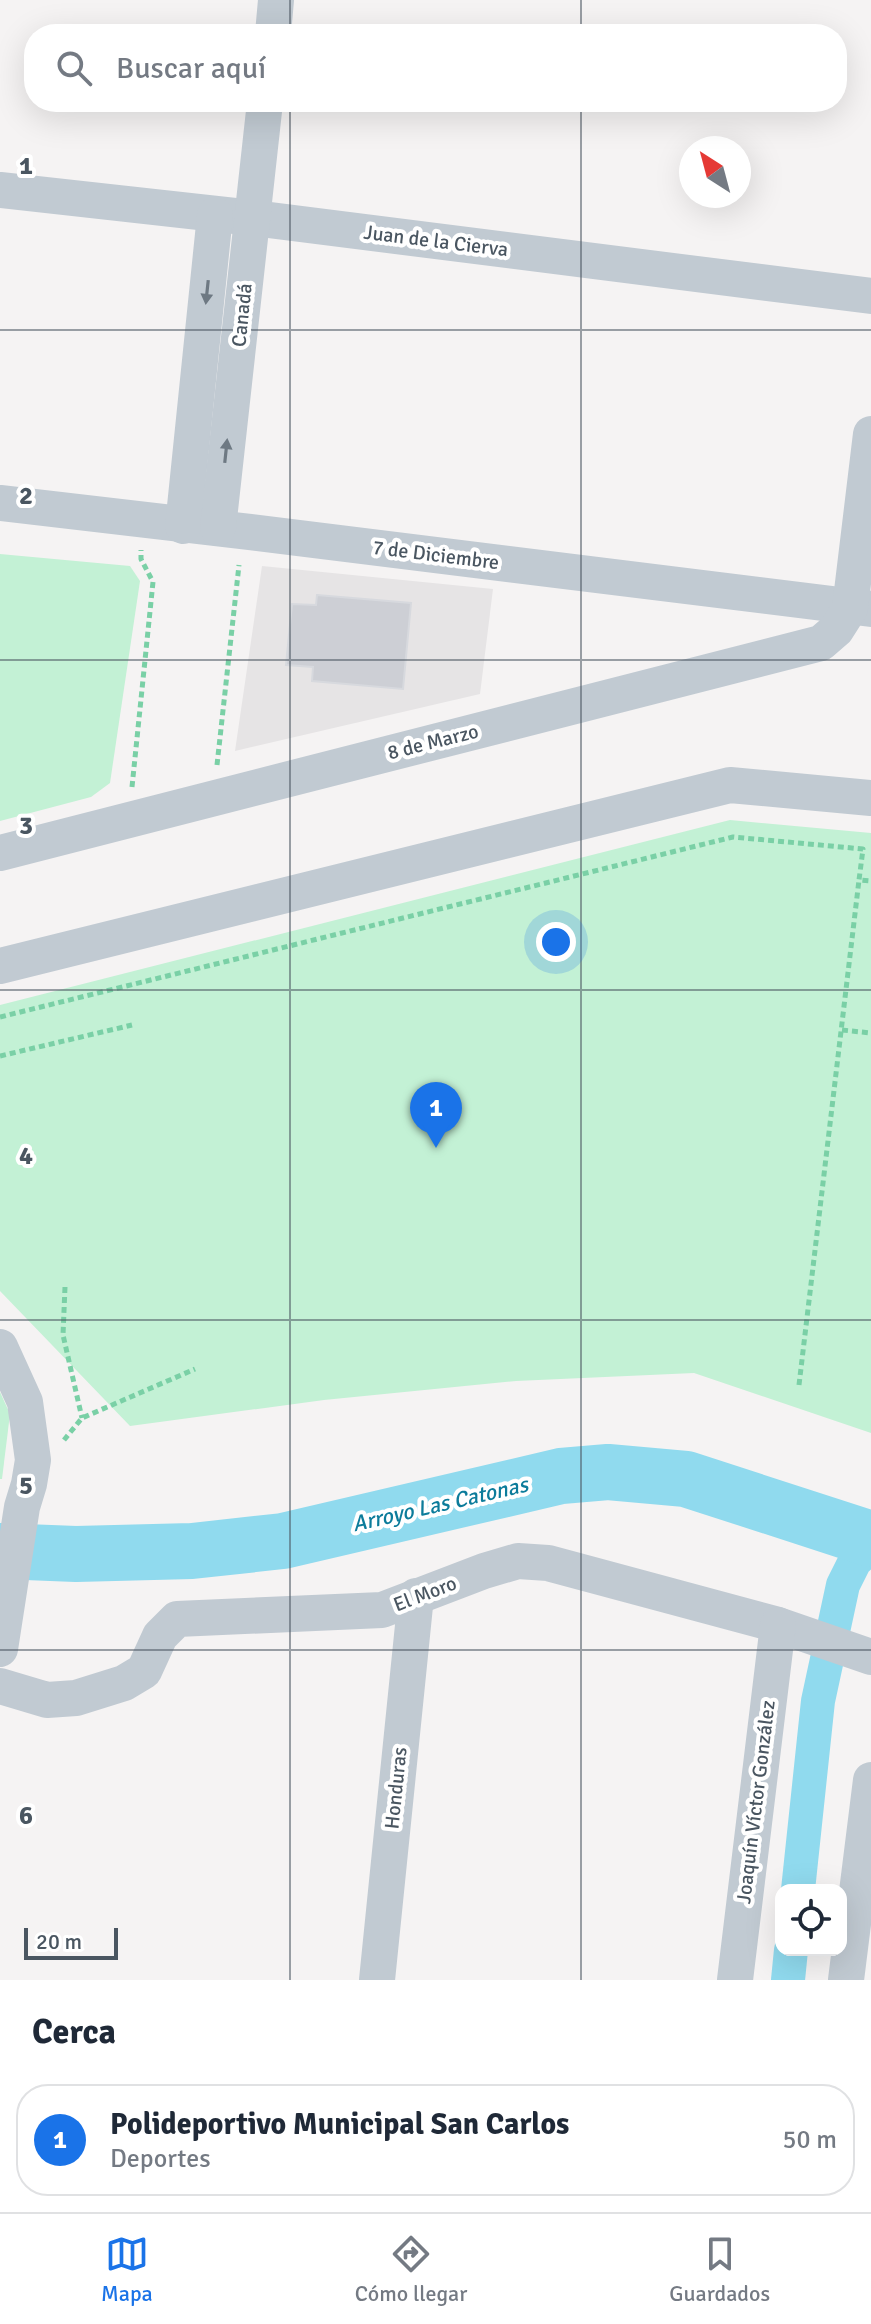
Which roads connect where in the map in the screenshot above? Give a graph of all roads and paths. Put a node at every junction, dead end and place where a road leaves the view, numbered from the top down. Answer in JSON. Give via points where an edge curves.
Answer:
{"nodes":[{"id":1,"x":276,"y":0,"type":"edge"},
{"id":2,"x":274,"y":24,"type":"edge"},
{"id":3,"x":264,"y":112,"type":"edge"},
{"id":4,"x":0,"y":190,"type":"edge"},
{"id":5,"x":215,"y":215,"type":"junction"},
{"id":6,"x":253,"y":218,"type":"junction"},
{"id":7,"x":871,"y":296,"type":"edge"},
{"id":8,"x":871,"y":434,"type":"edge"},
{"id":9,"x":0,"y":503,"type":"edge"},
{"id":10,"x":141,"y":519,"type":"junction"},
{"id":11,"x":217,"y":529,"type":"junction"},
{"id":12,"x":860,"y":608,"type":"edge"},
{"id":13,"x":213,"y":798,"type":"junction"},
{"id":14,"x":871,"y":798,"type":"edge"},
{"id":15,"x":128,"y":820,"type":"junction"},
{"id":16,"x":0,"y":853,"type":"edge"},
{"id":17,"x":859,"y":880,"type":"junction"},
{"id":18,"x":871,"y":881,"type":"edge"},
{"id":19,"x":0,"y":966,"type":"edge"},
{"id":20,"x":0,"y":1017,"type":"edge"},
{"id":21,"x":132,"y":1025,"type":"dead end"},
{"id":22,"x":842,"y":1030,"type":"junction"},
{"id":23,"x":871,"y":1033,"type":"edge"},
{"id":24,"x":0,"y":1056,"type":"edge"},
{"id":25,"x":65,"y":1287,"type":"dead end"},
{"id":26,"x":0,"y":1347,"type":"edge"},
{"id":27,"x":195,"y":1369,"type":"dead end"},
{"id":28,"x":799,"y":1385,"type":"dead end"},
{"id":29,"x":82,"y":1418,"type":"junction"},
{"id":30,"x":26,"y":1500,"type":"junction"},
{"id":31,"x":416,"y":1596,"type":"junction"},
{"id":32,"x":778,"y":1625,"type":"junction"},
{"id":33,"x":0,"y":1649,"type":"edge"},
{"id":34,"x":844,"y":1649,"type":"edge"},
{"id":35,"x":0,"y":1686,"type":"edge"},
{"id":36,"x":871,"y":1780,"type":"edge"},
{"id":37,"x":377,"y":1980,"type":"edge"},
{"id":38,"x":735,"y":1980,"type":"edge"},
{"id":39,"x":846,"y":1980,"type":"edge"}],
"edges":[{"from":1,"to":2,"type":"street"},
{"from":3,"to":6,"type":"street","name":"Canadá"},
{"from":4,"to":5,"type":"street","name":"Juan de la Cierva"},
{"from":5,"to":6,"type":"street","name":"Juan de la Cierva"},
{"from":5,"to":11,"type":"street","name":"Canadá","one_way":true},
{"from":6,"to":7,"type":"street","name":"Juan de la Cierva"},
{"from":11,"to":6,"type":"street","name":"Canadá","one_way":true},
{"from":8,"to":12,"type":"street"},
{"from":9,"to":10,"type":"street","name":"7 de Diciembre"},
{"from":10,"to":11,"type":"street","name":"7 de Diciembre"},
{"from":10,"to":15,"type":"path","via":[[141,559],[153,582]]},
{"from":11,"to":12,"type":"street","name":"7 de Diciembre"},
{"from":11,"to":13,"type":"path","via":[[238,566]]},
{"from":12,"to":13,"type":"street","name":"8 de Marzo","via":[[821,643]]},
{"from":13,"to":15,"type":"street","name":"8 de Marzo"},
{"from":14,"to":19,"type":"street","via":[[730,785]]},
{"from":15,"to":16,"type":"street","name":"8 de Marzo"},
{"from":17,"to":18,"type":"path"},
{"from":17,"to":20,"type":"path","via":[[863,849],[733,837]]},
{"from":17,"to":22,"type":"path"},
{"from":21,"to":24,"type":"path"},
{"from":22,"to":23,"type":"path"},
{"from":22,"to":28,"type":"path"},
{"from":25,"to":29,"type":"path","via":[[63,1335]]},
{"from":26,"to":30,"type":"street","via":[[25,1402],[33,1460]]},
{"from":27,"to":29,"type":"path"},
{"from":29,"to":30,"type":"path"},
{"from":30,"to":33,"type":"street"},
{"from":31,"to":32,"type":"street","name":"El Moro","via":[[518,1561],[548,1563]]},
{"from":31,"to":35,"type":"street","name":"El Moro","via":[[382,1610],[177,1619],[160,1636],[144,1671],[124,1683],[76,1698],[47,1700]]},
{"from":31,"to":37,"type":"street","name":"Honduras"},
{"from":32,"to":34,"type":"street","name":"El Moro"},
{"from":32,"to":38,"type":"street","name":"Joaquín Víctor González"},
{"from":36,"to":39,"type":"street"}]}
